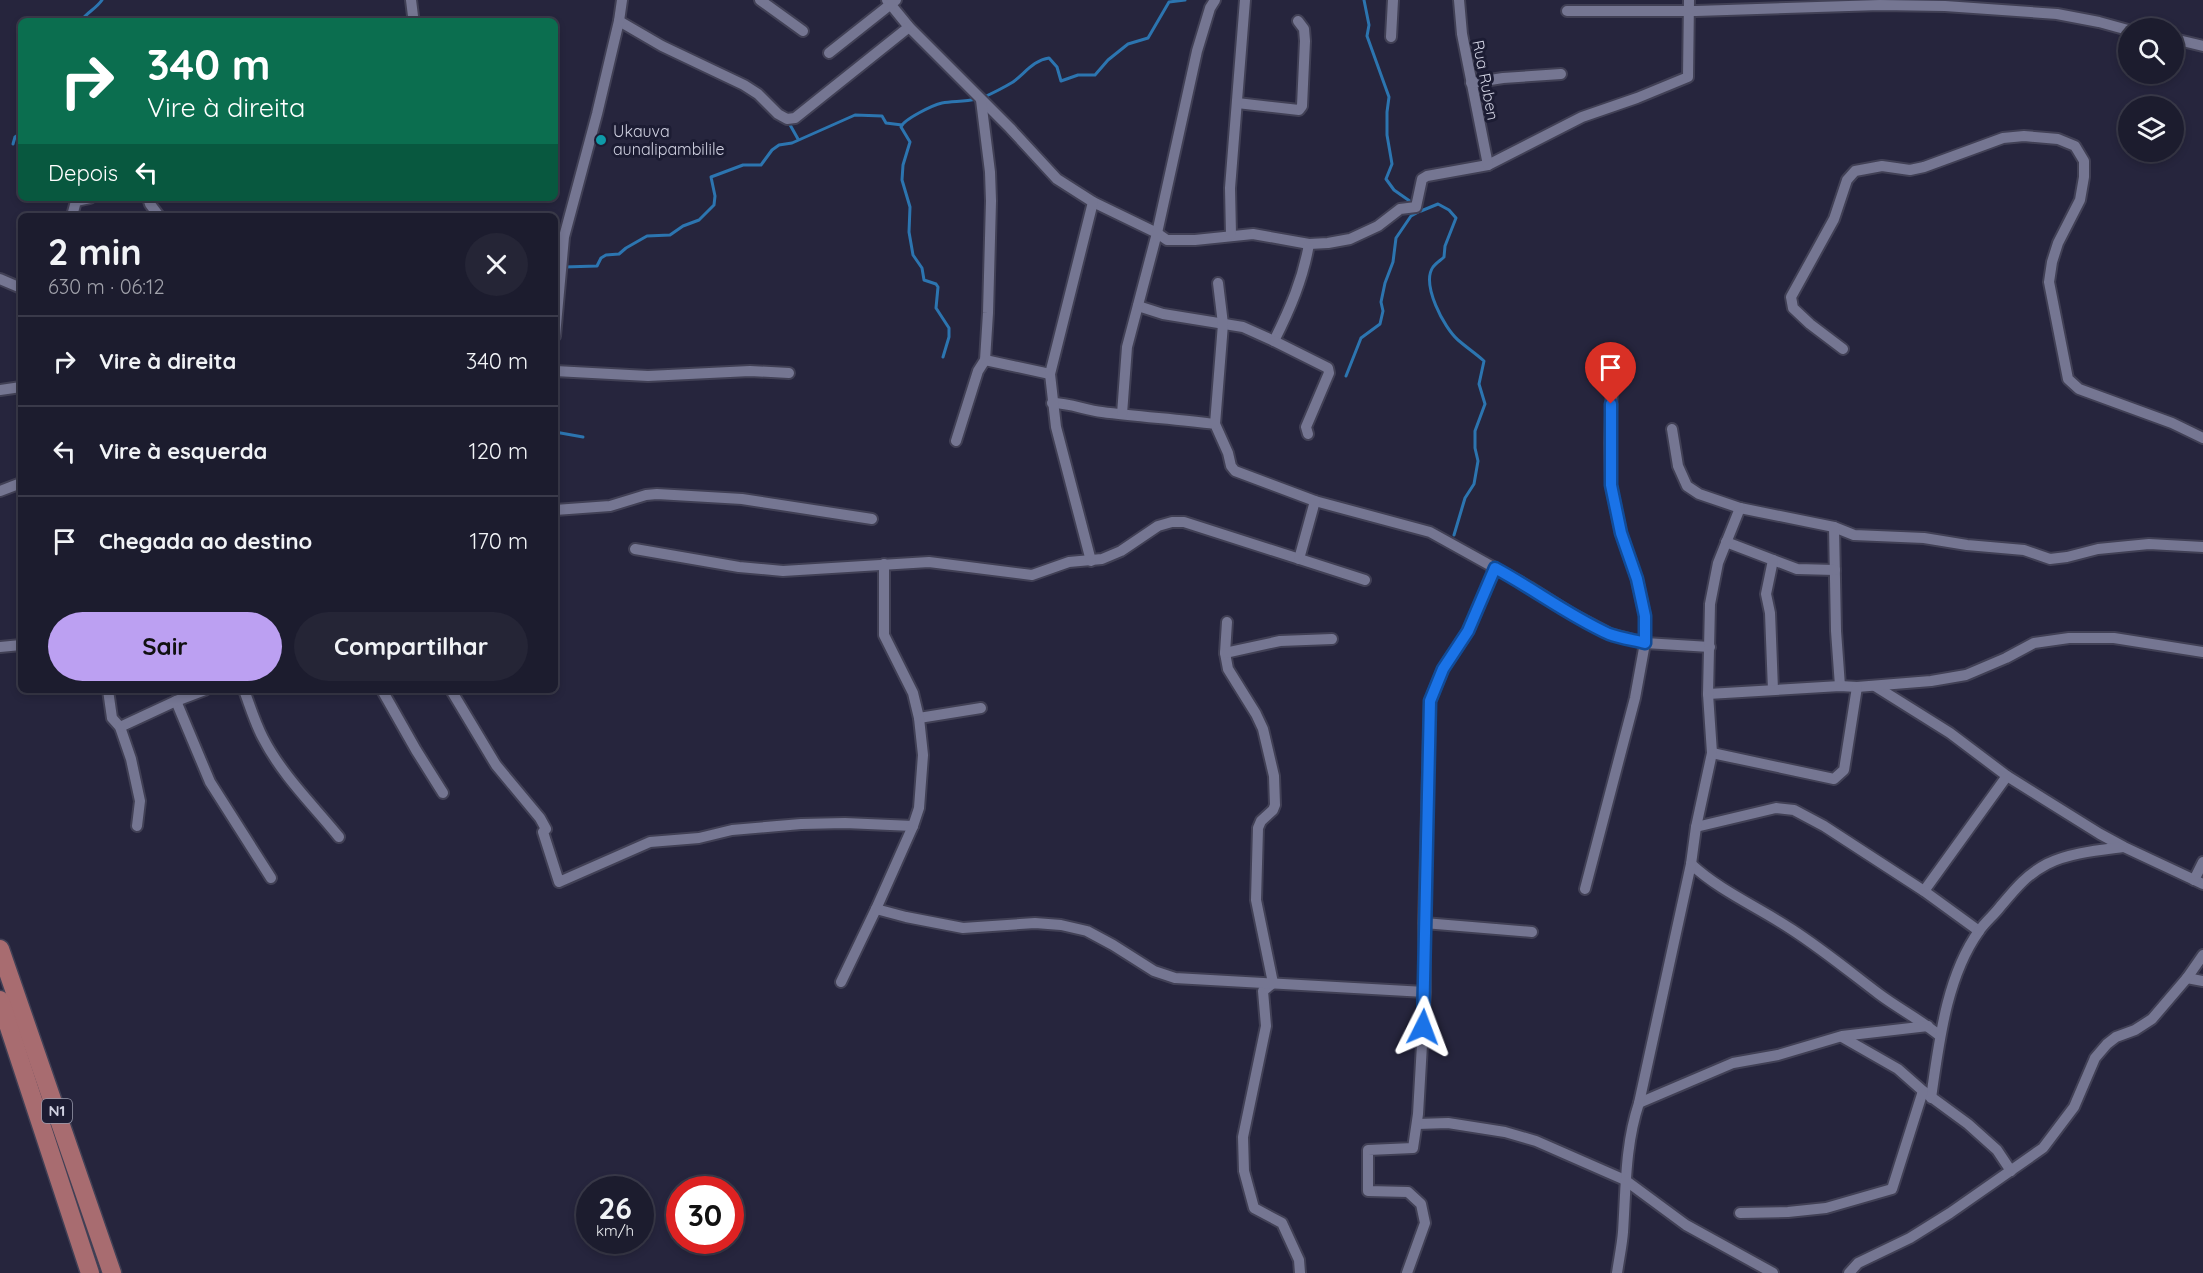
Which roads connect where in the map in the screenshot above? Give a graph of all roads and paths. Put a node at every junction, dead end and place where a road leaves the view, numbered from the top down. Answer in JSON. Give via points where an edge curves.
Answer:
{"nodes":[{"id":1,"x":411,"y":0,"type":"edge"},
{"id":2,"x":621,"y":0,"type":"edge"},
{"id":3,"x":760,"y":0,"type":"edge"},
{"id":4,"x":1215,"y":0,"type":"edge"},
{"id":5,"x":1245,"y":0,"type":"edge"},
{"id":6,"x":1394,"y":0,"type":"edge"},
{"id":7,"x":1459,"y":0,"type":"edge"},
{"id":8,"x":891,"y":1,"type":"edge"},
{"id":9,"x":1690,"y":5,"type":"edge"},
{"id":10,"x":2001,"y":5,"type":"edge"},
{"id":11,"x":1568,"y":11,"type":"dead end"},
{"id":12,"x":412,"y":18,"type":"edge"},
{"id":13,"x":619,"y":21,"type":"junction"},
{"id":14,"x":1298,"y":21,"type":"dead end"},
{"id":15,"x":909,"y":27,"type":"junction"},
{"id":16,"x":2118,"y":27,"type":"edge"},
{"id":17,"x":803,"y":31,"type":"dead end"},
{"id":18,"x":1391,"y":36,"type":"dead end"},
{"id":19,"x":2184,"y":41,"type":"edge"},
{"id":20,"x":2203,"y":46,"type":"edge"},
{"id":21,"x":829,"y":53,"type":"dead end"},
{"id":22,"x":1561,"y":74,"type":"dead end"},
{"id":23,"x":1471,"y":83,"type":"junction"},
{"id":24,"x":981,"y":100,"type":"junction"},
{"id":25,"x":1237,"y":103,"type":"junction"},
{"id":26,"x":1488,"y":165,"type":"junction"},
{"id":27,"x":1093,"y":202,"type":"junction"},
{"id":28,"x":1157,"y":233,"type":"junction"},
{"id":29,"x":1231,"y":235,"type":"junction"},
{"id":30,"x":1309,"y":244,"type":"junction"},
{"id":31,"x":0,"y":279,"type":"edge"},
{"id":32,"x":1218,"y":283,"type":"dead end"},
{"id":33,"x":18,"y":288,"type":"edge"},
{"id":34,"x":558,"y":303,"type":"edge"},
{"id":35,"x":1138,"y":306,"type":"junction"},
{"id":36,"x":1223,"y":324,"type":"junction"},
{"id":37,"x":1274,"y":341,"type":"junction"},
{"id":38,"x":1843,"y":349,"type":"dead end"},
{"id":39,"x":985,"y":360,"type":"junction"},
{"id":40,"x":558,"y":371,"type":"edge"},
{"id":41,"x":789,"y":374,"type":"dead end"},
{"id":42,"x":1050,"y":374,"type":"junction"},
{"id":43,"x":1612,"y":385,"type":"dead end"},
{"id":44,"x":18,"y":387,"type":"edge"},
{"id":45,"x":0,"y":390,"type":"edge"},
{"id":46,"x":1052,"y":403,"type":"junction"},
{"id":47,"x":1122,"y":414,"type":"junction"},
{"id":48,"x":1215,"y":424,"type":"junction"},
{"id":49,"x":1672,"y":429,"type":"dead end"},
{"id":50,"x":1308,"y":434,"type":"dead end"},
{"id":51,"x":2203,"y":438,"type":"edge"},
{"id":52,"x":956,"y":441,"type":"dead end"},
{"id":53,"x":18,"y":484,"type":"edge"},
{"id":54,"x":0,"y":491,"type":"edge"},
{"id":55,"x":1315,"y":501,"type":"junction"},
{"id":56,"x":1740,"y":508,"type":"junction"},
{"id":57,"x":558,"y":510,"type":"edge"},
{"id":58,"x":872,"y":519,"type":"dead end"},
{"id":59,"x":1834,"y":527,"type":"junction"},
{"id":60,"x":1726,"y":542,"type":"junction"},
{"id":61,"x":2203,"y":547,"type":"edge"},
{"id":62,"x":635,"y":549,"type":"dead end"},
{"id":63,"x":1299,"y":559,"type":"junction"},
{"id":64,"x":1773,"y":560,"type":"junction"},
{"id":65,"x":1091,"y":561,"type":"junction"},
{"id":66,"x":884,"y":564,"type":"junction"},
{"id":67,"x":1495,"y":568,"type":"junction"},
{"id":68,"x":1835,"y":570,"type":"junction"},
{"id":69,"x":1365,"y":580,"type":"dead end"},
{"id":70,"x":1227,"y":622,"type":"dead end"},
{"id":71,"x":1332,"y":639,"type":"dead end"},
{"id":72,"x":1645,"y":643,"type":"junction"},
{"id":73,"x":18,"y":645,"type":"edge"},
{"id":74,"x":0,"y":647,"type":"edge"},
{"id":75,"x":1710,"y":647,"type":"junction"},
{"id":76,"x":2203,"y":652,"type":"edge"},
{"id":77,"x":1225,"y":654,"type":"junction"},
{"id":78,"x":1840,"y":686,"type":"junction"},
{"id":79,"x":1875,"y":686,"type":"junction"},
{"id":80,"x":1857,"y":687,"type":"junction"},
{"id":81,"x":1773,"y":690,"type":"junction"},
{"id":82,"x":108,"y":693,"type":"edge"},
{"id":83,"x":197,"y":693,"type":"edge"},
{"id":84,"x":245,"y":693,"type":"edge"},
{"id":85,"x":384,"y":693,"type":"edge"},
{"id":86,"x":453,"y":693,"type":"edge"},
{"id":87,"x":1708,"y":694,"type":"junction"},
{"id":88,"x":176,"y":701,"type":"junction"},
{"id":89,"x":981,"y":708,"type":"dead end"},
{"id":90,"x":919,"y":718,"type":"junction"},
{"id":91,"x":120,"y":727,"type":"junction"},
{"id":92,"x":1712,"y":753,"type":"junction"},
{"id":93,"x":2007,"y":776,"type":"junction"},
{"id":94,"x":443,"y":793,"type":"dead end"},
{"id":95,"x":137,"y":826,"type":"dead end"},
{"id":96,"x":913,"y":826,"type":"junction"},
{"id":97,"x":1696,"y":827,"type":"junction"},
{"id":98,"x":339,"y":837,"type":"dead end"},
{"id":99,"x":2124,"y":847,"type":"junction"},
{"id":100,"x":2203,"y":862,"type":"edge"},
{"id":101,"x":1691,"y":864,"type":"junction"},
{"id":102,"x":272,"y":878,"type":"dead end"},
{"id":103,"x":2199,"y":882,"type":"edge"},
{"id":104,"x":1585,"y":889,"type":"dead end"},
{"id":105,"x":1924,"y":891,"type":"junction"},
{"id":106,"x":876,"y":909,"type":"junction"},
{"id":107,"x":1424,"y":923,"type":"junction"},
{"id":108,"x":1979,"y":931,"type":"junction"},
{"id":109,"x":1532,"y":932,"type":"dead end"},
{"id":110,"x":0,"y":949,"type":"edge"},
{"id":111,"x":2203,"y":955,"type":"edge"},
{"id":112,"x":2187,"y":978,"type":"junction"},
{"id":113,"x":2203,"y":981,"type":"edge"},
{"id":114,"x":841,"y":982,"type":"dead end"},
{"id":115,"x":1273,"y":983,"type":"junction"},
{"id":116,"x":1425,"y":992,"type":"junction"},
{"id":117,"x":0,"y":1000,"type":"edge"},
{"id":118,"x":1928,"y":1026,"type":"junction"},
{"id":119,"x":1842,"y":1036,"type":"junction"},
{"id":120,"x":1940,"y":1036,"type":"junction"},
{"id":121,"x":1927,"y":1094,"type":"junction"},
{"id":122,"x":1639,"y":1103,"type":"junction"},
{"id":123,"x":1417,"y":1124,"type":"junction"},
{"id":124,"x":2011,"y":1171,"type":"junction"},
{"id":125,"x":1624,"y":1180,"type":"junction"},
{"id":126,"x":1740,"y":1213,"type":"dead end"},
{"id":127,"x":90,"y":1273,"type":"edge"},
{"id":128,"x":112,"y":1273,"type":"edge"},
{"id":129,"x":1300,"y":1273,"type":"edge"},
{"id":130,"x":1407,"y":1273,"type":"edge"},
{"id":131,"x":1617,"y":1273,"type":"edge"},
{"id":132,"x":1773,"y":1273,"type":"edge"},
{"id":133,"x":1850,"y":1273,"type":"edge"}],
"edges":[{"from":1,"to":12,"type":"street"},
{"from":2,"to":13,"type":"street"},
{"from":3,"to":17,"type":"street"},
{"from":4,"to":28,"type":"street","via":[[1197,51]]},
{"from":5,"to":25,"type":"street"},
{"from":6,"to":18,"type":"street"},
{"from":7,"to":23,"type":"street","name":"Rua Ruben"},
{"from":8,"to":15,"type":"street"},
{"from":8,"to":21,"type":"street"},
{"from":9,"to":10,"type":"street"},
{"from":9,"to":11,"type":"street"},
{"from":9,"to":26,"type":"street","via":[[1688,76],[1582,117]]},
{"from":10,"to":16,"type":"street"},
{"from":13,"to":15,"type":"street","via":[[744,85],[787,119],[795,118]]},
{"from":13,"to":34,"type":"street","via":[[564,237]]},
{"from":14,"to":25,"type":"street","via":[[1304,28],[1305,41],[1302,106],[1299,110]]},
{"from":15,"to":24,"type":"street"},
{"from":19,"to":20,"type":"street"},
{"from":22,"to":23,"type":"street"},
{"from":23,"to":26,"type":"street","name":"Rua Ruben"},
{"from":24,"to":27,"type":"street","via":[[1056,179]]},
{"from":24,"to":39,"type":"street","via":[[991,201]]},
{"from":25,"to":29,"type":"street","via":[[1230,188]]},
{"from":26,"to":30,"type":"street","via":[[1426,176],[1416,207],[1400,209],[1378,226],[1350,239]]},
{"from":27,"to":28,"type":"street"},
{"from":27,"to":42,"type":"street"},
{"from":28,"to":29,"type":"street","via":[[1167,240],[1180,241]]},
{"from":28,"to":35,"type":"street"},
{"from":29,"to":30,"type":"street","via":[[1253,234]]},
{"from":30,"to":37,"type":"street","via":[[1297,291]]},
{"from":31,"to":33,"type":"street"},
{"from":32,"to":36,"type":"street"},
{"from":35,"to":36,"type":"street"},
{"from":35,"to":47,"type":"street","via":[[1127,347]]},
{"from":36,"to":37,"type":"street","via":[[1243,327]]},
{"from":36,"to":48,"type":"street"},
{"from":37,"to":50,"type":"street","via":[[1328,368],[1306,427]]},
{"from":38,"to":51,"type":"street","via":[[1793,308],[1791,297],[1834,219],[1847,180],[1855,171],[1882,166],[1924,167],[2003,138],[2058,139],[2075,146],[2084,161],[2080,200],[2058,243],[2049,282],[2068,379],[2079,389]]},
{"from":39,"to":42,"type":"street"},
{"from":39,"to":52,"type":"street"},
{"from":40,"to":41,"type":"street","via":[[648,376]]},
{"from":42,"to":46,"type":"street"},
{"from":43,"to":72,"type":"street","via":[[1611,485],[1643,606]]},
{"from":44,"to":45,"type":"street"},
{"from":46,"to":47,"type":"street"},
{"from":46,"to":65,"type":"street"},
{"from":47,"to":48,"type":"street"},
{"from":48,"to":55,"type":"street","via":[[1235,471]]},
{"from":49,"to":56,"type":"street","via":[[1678,466],[1687,486]]},
{"from":53,"to":54,"type":"street"},
{"from":55,"to":63,"type":"street"},
{"from":55,"to":67,"type":"street","via":[[1430,532]]},
{"from":56,"to":59,"type":"street"},
{"from":56,"to":60,"type":"street"},
{"from":57,"to":58,"type":"street","via":[[610,506],[657,494],[742,499]]},
{"from":59,"to":61,"type":"street","via":[[1854,535],[1924,538],[2024,550],[2050,559],[2138,545]]},
{"from":59,"to":68,"type":"street"},
{"from":60,"to":64,"type":"street"},
{"from":60,"to":75,"type":"street","via":[[1710,604]]},
{"from":62,"to":66,"type":"street","via":[[783,571]]},
{"from":63,"to":65,"type":"street","via":[[1192,523],[1172,522],[1158,526],[1121,551]]},
{"from":63,"to":69,"type":"street"},
{"from":64,"to":68,"type":"street","via":[[1797,568]]},
{"from":64,"to":81,"type":"street","via":[[1766,594]]},
{"from":65,"to":66,"type":"street","via":[[1069,562],[1032,575],[928,562]]},
{"from":66,"to":90,"type":"street","via":[[884,635],[913,693]]},
{"from":67,"to":72,"type":"street","via":[[1570,614],[1610,634]]},
{"from":67,"to":107,"type":"street","via":[[1468,631],[1443,669],[1430,701]]},
{"from":68,"to":78,"type":"street"},
{"from":70,"to":77,"type":"street"},
{"from":71,"to":77,"type":"street","via":[[1280,641]]},
{"from":72,"to":75,"type":"street"},
{"from":72,"to":104,"type":"street","via":[[1635,698]]},
{"from":73,"to":74,"type":"street"},
{"from":75,"to":87,"type":"street"},
{"from":76,"to":79,"type":"street","via":[[2114,638],[2069,638],[2034,643],[1966,675]]},
{"from":77,"to":115,"type":"street","via":[[1228,669],[1263,729],[1274,776],[1275,805],[1258,828],[1256,900]]},
{"from":78,"to":80,"type":"street"},
{"from":78,"to":81,"type":"street"},
{"from":79,"to":80,"type":"street"},
{"from":79,"to":93,"type":"street","via":[[1950,733]]},
{"from":80,"to":92,"type":"street","via":[[1844,770],[1834,779]]},
{"from":81,"to":87,"type":"street"},
{"from":82,"to":91,"type":"street","via":[[111,718]]},
{"from":83,"to":88,"type":"street"},
{"from":84,"to":98,"type":"street","via":[[262,737],[284,772]]},
{"from":85,"to":94,"type":"street"},
{"from":86,"to":96,"type":"street","via":[[496,765],[540,818],[559,882],[650,842],[801,824]]},
{"from":87,"to":92,"type":"street"},
{"from":88,"to":91,"type":"street"},
{"from":88,"to":102,"type":"street","via":[[210,782]]},
{"from":89,"to":90,"type":"street"},
{"from":90,"to":96,"type":"street","via":[[923,755],[919,808]]},
{"from":91,"to":95,"type":"street","via":[[140,801]]},
{"from":92,"to":97,"type":"street"},
{"from":93,"to":99,"type":"street"},
{"from":93,"to":105,"type":"street"},
{"from":96,"to":106,"type":"street"},
{"from":97,"to":101,"type":"street"},
{"from":97,"to":105,"type":"street","via":[[1776,808],[1794,810]]},
{"from":99,"to":103,"type":"street"},
{"from":99,"to":108,"type":"street","via":[[2049,863],[2019,883]]},
{"from":100,"to":103,"type":"street"},
{"from":101,"to":118,"type":"street"},
{"from":101,"to":122,"type":"street"},
{"from":105,"to":108,"type":"street"},
{"from":106,"to":114,"type":"street"},
{"from":106,"to":115,"type":"street","via":[[963,928],[1061,925],[1087,931],[1154,971],[1175,978]]},
{"from":107,"to":109,"type":"street"},
{"from":107,"to":116,"type":"street"},
{"from":108,"to":120,"type":"street","via":[[1959,970]]},
{"from":110,"to":128,"type":"highway","number":"N1"},
{"from":111,"to":112,"type":"street"},
{"from":112,"to":113,"type":"street"},
{"from":112,"to":124,"type":"street","via":[[2152,1019],[2107,1044],[2062,1123],[2043,1148]]},
{"from":115,"to":116,"type":"street"},
{"from":115,"to":129,"type":"street","via":[[1263,992],[1266,1026],[1243,1137],[1244,1171],[1254,1208],[1282,1223],[1299,1260]]},
{"from":116,"to":123,"type":"street"},
{"from":117,"to":127,"type":"highway","number":"N1"},
{"from":118,"to":119,"type":"street"},
{"from":118,"to":120,"type":"street"},
{"from":119,"to":121,"type":"street","via":[[1898,1069]]},
{"from":119,"to":122,"type":"street","via":[[1778,1055],[1733,1063]]},
{"from":120,"to":121,"type":"street"},
{"from":121,"to":124,"type":"street","via":[[1983,1136]]},
{"from":121,"to":126,"type":"street","via":[[1892,1189],[1826,1208]]},
{"from":122,"to":125,"type":"street","via":[[1631,1125]]},
{"from":123,"to":125,"type":"street","via":[[1504,1132],[1536,1141]]},
{"from":123,"to":130,"type":"street","via":[[1413,1148],[1368,1150],[1368,1191],[1408,1192],[1421,1204],[1425,1223]]},
{"from":124,"to":133,"type":"street","via":[[1910,1238],[1858,1263]]},
{"from":125,"to":131,"type":"street","via":[[1623,1234]]},
{"from":125,"to":132,"type":"street","via":[[1686,1225]]}]}
